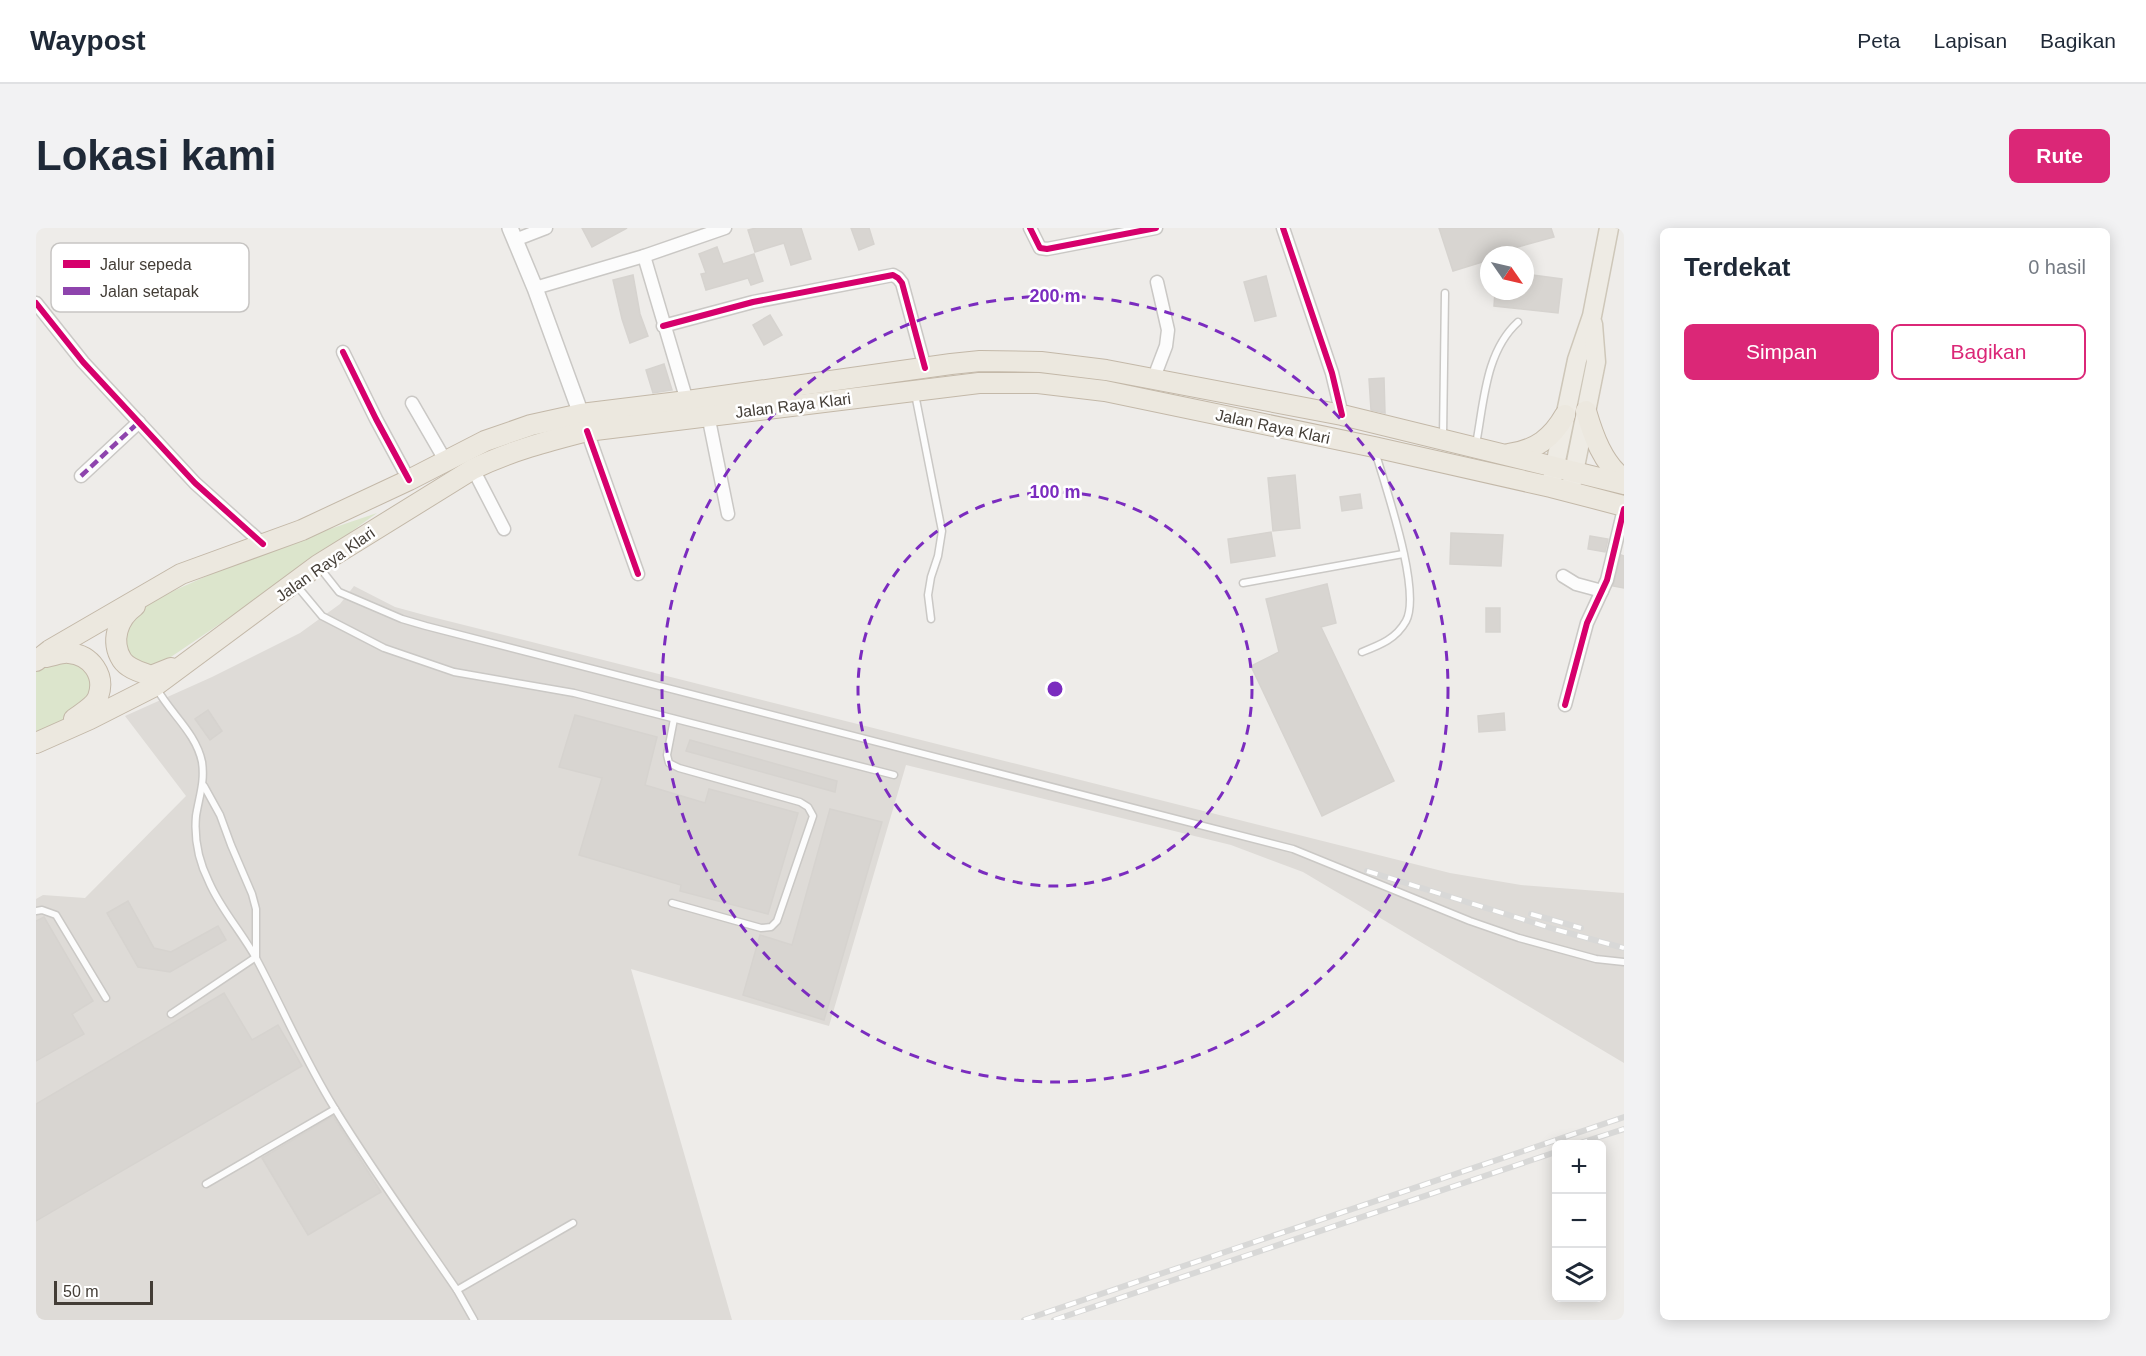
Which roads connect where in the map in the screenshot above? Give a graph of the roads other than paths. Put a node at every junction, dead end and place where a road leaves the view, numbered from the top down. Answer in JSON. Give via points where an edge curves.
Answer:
{"nodes":[{"id":1,"x":546,"y":228,"type":"edge"},
{"id":2,"x":725,"y":228,"type":"edge"},
{"id":3,"x":1030,"y":228,"type":"edge"},
{"id":4,"x":1156,"y":228,"type":"edge"},
{"id":5,"x":1283,"y":228,"type":"edge"},
{"id":6,"x":1609,"y":228,"type":"edge"},
{"id":7,"x":513,"y":234,"type":"edge"},
{"id":8,"x":644,"y":256,"type":"junction"},
{"id":9,"x":1157,"y":282,"type":"dead end"},
{"id":10,"x":535,"y":288,"type":"junction"},
{"id":11,"x":1445,"y":293,"type":"dead end"},
{"id":12,"x":36,"y":303,"type":"edge"},
{"id":13,"x":1593,"y":316,"type":"junction"},
{"id":14,"x":1518,"y":322,"type":"dead end"},
{"id":15,"x":663,"y":326,"type":"junction"},
{"id":16,"x":343,"y":352,"type":"dead end"},
{"id":17,"x":925,"y":368,"type":"junction"},
{"id":18,"x":1153,"y":380,"type":"junction"},
{"id":19,"x":914,"y":390,"type":"junction"},
{"id":20,"x":687,"y":401,"type":"junction"},
{"id":21,"x":412,"y":403,"type":"dead end"},
{"id":22,"x":1587,"y":411,"type":"junction"},
{"id":23,"x":708,"y":415,"type":"junction"},
{"id":24,"x":1565,"y":415,"type":"junction"},
{"id":25,"x":1342,"y":416,"type":"junction"},
{"id":26,"x":139,"y":422,"type":"junction"},
{"id":27,"x":584,"y":422,"type":"junction"},
{"id":28,"x":1443,"y":440,"type":"junction"},
{"id":29,"x":1374,"y":447,"type":"junction"},
{"id":30,"x":1475,"y":447,"type":"junction"},
{"id":31,"x":1507,"y":454,"type":"junction"},
{"id":32,"x":445,"y":460,"type":"junction"},
{"id":33,"x":1564,"y":468,"type":"junction"},
{"id":34,"x":473,"y":469,"type":"junction"},
{"id":35,"x":81,"y":476,"type":"dead end"},
{"id":36,"x":1624,"y":479,"type":"edge"},
{"id":37,"x":409,"y":480,"type":"junction"},
{"id":38,"x":1624,"y":484,"type":"edge"},
{"id":39,"x":1560,"y":489,"type":"junction"},
{"id":40,"x":1624,"y":507,"type":"edge"},
{"id":41,"x":728,"y":514,"type":"dead end"},
{"id":42,"x":504,"y":529,"type":"dead end"},
{"id":43,"x":263,"y":544,"type":"junction"},
{"id":44,"x":1403,"y":554,"type":"junction"},
{"id":45,"x":318,"y":565,"type":"junction"},
{"id":46,"x":181,"y":574,"type":"junction"},
{"id":47,"x":638,"y":574,"type":"dead end"},
{"id":48,"x":1563,"y":576,"type":"dead end"},
{"id":49,"x":295,"y":583,"type":"junction"},
{"id":50,"x":1243,"y":583,"type":"dead end"},
{"id":51,"x":1602,"y":591,"type":"junction"},
{"id":52,"x":931,"y":620,"type":"dead end"},
{"id":53,"x":244,"y":621,"type":"junction"},
{"id":54,"x":1362,"y":651,"type":"dead end"},
{"id":55,"x":37,"y":659,"type":"edge"},
{"id":56,"x":155,"y":686,"type":"junction"},
{"id":57,"x":1565,"y":705,"type":"dead end"},
{"id":58,"x":674,"y":719,"type":"junction"},
{"id":59,"x":43,"y":740,"type":"edge"},
{"id":60,"x":894,"y":775,"type":"dead end"},
{"id":61,"x":203,"y":785,"type":"junction"},
{"id":62,"x":672,"y":903,"type":"dead end"},
{"id":63,"x":36,"y":911,"type":"edge"},
{"id":64,"x":256,"y":957,"type":"junction"},
{"id":65,"x":1624,"y":962,"type":"edge"},
{"id":66,"x":106,"y":998,"type":"dead end"},
{"id":67,"x":171,"y":1014,"type":"dead end"},
{"id":68,"x":335,"y":1109,"type":"junction"},
{"id":69,"x":206,"y":1184,"type":"dead end"},
{"id":70,"x":573,"y":1223,"type":"dead end"},
{"id":71,"x":457,"y":1290,"type":"junction"},
{"id":72,"x":474,"y":1320,"type":"edge"}],
"edges":[{"from":1,"to":7,"type":"street"},
{"from":2,"to":8,"type":"street"},
{"from":3,"to":4,"type":"street","via":[[1040,248],[1047,249]]},
{"from":5,"to":25,"type":"street","via":[[1332,373]]},
{"from":6,"to":13,"type":"main road"},
{"from":7,"to":10,"type":"street"},
{"from":8,"to":10,"type":"street"},
{"from":8,"to":15,"type":"street"},
{"from":9,"to":18,"type":"street","via":[[1168,330]]},
{"from":10,"to":27,"type":"street"},
{"from":11,"to":28,"type":"lane"},
{"from":12,"to":26,"type":"street","via":[[83,362]]},
{"from":13,"to":22,"type":"main road","via":[[1596,362]]},
{"from":13,"to":24,"type":"main road","via":[[1577,360]]},
{"from":14,"to":30,"type":"lane","via":[[1505,335],[1493,359]]},
{"from":15,"to":17,"type":"street","via":[[753,302],[893,275],[902,283]]},
{"from":15,"to":20,"type":"street"},
{"from":16,"to":37,"type":"street"},
{"from":17,"to":18,"type":"highway","name":"Jalan Raya Klari","via":[[980,361],[1041,362]]},
{"from":17,"to":20,"type":"highway","name":"Jalan Raya Klari"},
{"from":18,"to":25,"type":"highway","name":"Jalan Raya Klari"},
{"from":19,"to":23,"type":"highway","name":"Jalan Raya Klari"},
{"from":19,"to":29,"type":"highway","name":"Jalan Raya Klari","via":[[1038,382],[1105,391]]},
{"from":19,"to":52,"type":"lane","via":[[942,531],[928,595]]},
{"from":20,"to":27,"type":"highway","name":"Jalan Raya Klari"},
{"from":21,"to":32,"type":"street"},
{"from":22,"to":33,"type":"main road"},
{"from":22,"to":36,"type":"highway","via":[[1598,446]]},
{"from":23,"to":27,"type":"highway","name":"Jalan Raya Klari"},
{"from":23,"to":41,"type":"street"},
{"from":24,"to":31,"type":"highway","via":[[1557,429],[1538,446]]},
{"from":24,"to":33,"type":"main road"},
{"from":25,"to":28,"type":"highway","name":"Jalan Raya Klari"},
{"from":26,"to":35,"type":"street"},
{"from":26,"to":43,"type":"street","via":[[195,483]]},
{"from":27,"to":32,"type":"highway","name":"Jalan Raya Klari","via":[[531,425]]},
{"from":27,"to":34,"type":"highway","name":"Jalan Raya Klari"},
{"from":27,"to":47,"type":"street"},
{"from":28,"to":30,"type":"highway","name":"Jalan Raya Klari"},
{"from":29,"to":39,"type":"highway","name":"Jalan Raya Klari"},
{"from":29,"to":44,"type":"lane"},
{"from":30,"to":31,"type":"highway","name":"Jalan Raya Klari"},
{"from":31,"to":33,"type":"highway","name":"Jalan Raya Klari"},
{"from":32,"to":37,"type":"highway","name":"Jalan Raya Klari"},
{"from":33,"to":38,"type":"highway","name":"Jalan Raya Klari"},
{"from":33,"to":39,"type":"main road"},
{"from":34,"to":42,"type":"street"},
{"from":34,"to":45,"type":"highway","name":"Jalan Raya Klari"},
{"from":37,"to":43,"type":"highway","name":"Jalan Raya Klari"},
{"from":39,"to":40,"type":"highway","name":"Jalan Raya Klari"},
{"from":40,"to":51,"type":"street"},
{"from":43,"to":46,"type":"highway","name":"Jalan Raya Klari"},
{"from":44,"to":50,"type":"lane"},
{"from":44,"to":54,"type":"lane","via":[[1410,582],[1411,604],[1406,620],[1394,638]]},
{"from":45,"to":49,"type":"highway","name":"Jalan Raya Klari"},
{"from":45,"to":65,"type":"lane","via":[[339,592],[410,621],[1293,849],[1509,935]]},
{"from":46,"to":53,"type":"highway","via":[[128,611],[117,628],[117,645],[123,661],[133,670],[151,676],[166,672]]},
{"from":46,"to":55,"type":"highway","name":"Jalan Raya Klari"},
{"from":48,"to":51,"type":"street"},
{"from":49,"to":53,"type":"highway","name":"Jalan Raya Klari"},
{"from":49,"to":58,"type":"lane","via":[[322,616],[384,648],[454,672],[574,693]]},
{"from":51,"to":57,"type":"street","via":[[1587,622]]},
{"from":53,"to":56,"type":"highway","name":"Jalan Raya Klari"},
{"from":55,"to":59,"type":"highway","via":[[68,652],[86,657],[96,667],[100,682],[98,698],[87,710]]},
{"from":56,"to":59,"type":"highway","name":"Jalan Raya Klari"},
{"from":56,"to":61,"type":"lane","via":[[194,738],[202,762]]},
{"from":58,"to":60,"type":"lane"},
{"from":58,"to":62,"type":"lane","via":[[669,763],[800,802],[813,816],[777,921],[771,927],[761,928]]},
{"from":61,"to":64,"type":"lane","via":[[220,815],[252,894],[256,909]]},
{"from":61,"to":64,"type":"lane","via":[[196,816],[197,849],[220,905]]},
{"from":63,"to":66,"type":"lane","via":[[56,915]]},
{"from":64,"to":67,"type":"lane"},
{"from":64,"to":68,"type":"lane"},
{"from":68,"to":69,"type":"lane"},
{"from":68,"to":71,"type":"lane"},
{"from":70,"to":71,"type":"lane"},
{"from":71,"to":72,"type":"lane"}]}
